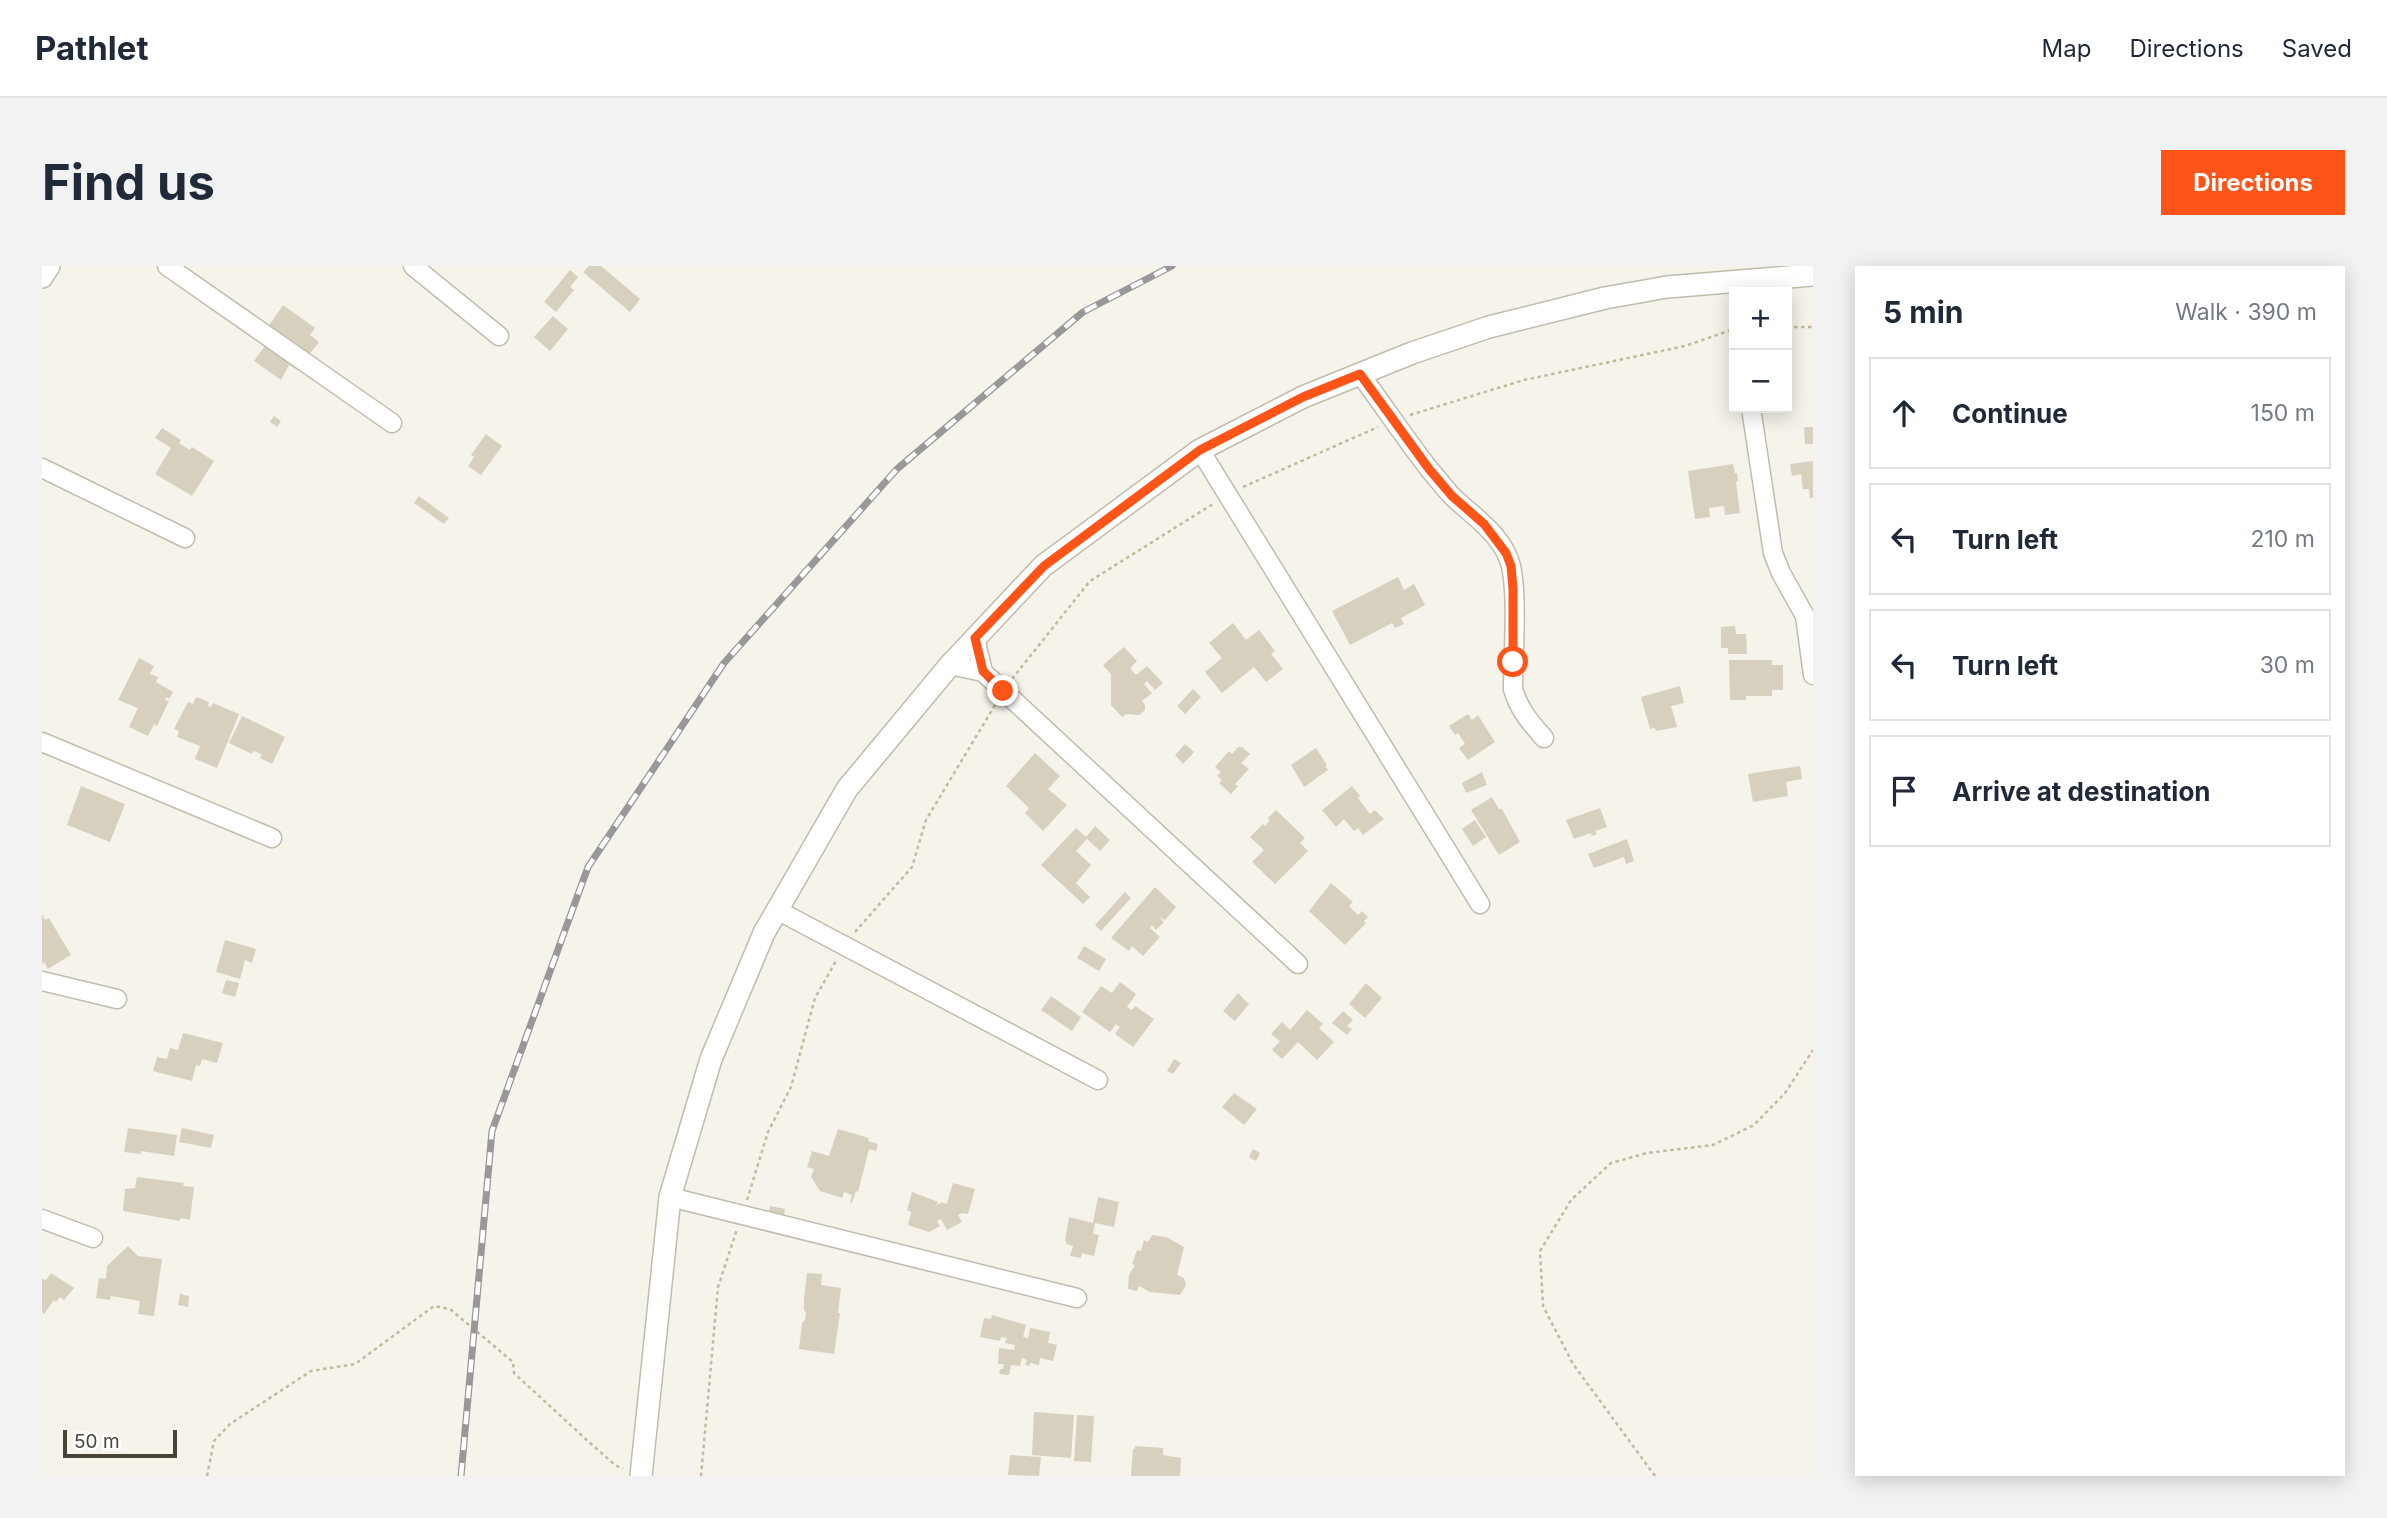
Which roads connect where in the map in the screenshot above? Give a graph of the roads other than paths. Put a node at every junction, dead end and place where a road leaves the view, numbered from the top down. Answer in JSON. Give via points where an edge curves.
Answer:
{"nodes":[{"id":1,"x":49,"y":266,"type":"edge"},
{"id":2,"x":167,"y":266,"type":"edge"},
{"id":3,"x":413,"y":266,"type":"edge"},
{"id":4,"x":1813,"y":275,"type":"edge"},
{"id":5,"x":42,"y":277,"type":"edge"},
{"id":6,"x":1735,"y":286,"type":"edge"},
{"id":7,"x":499,"y":336,"type":"dead end"},
{"id":8,"x":1360,"y":374,"type":"junction"},
{"id":9,"x":1752,"y":413,"type":"edge"},
{"id":10,"x":392,"y":423,"type":"dead end"},
{"id":11,"x":1200,"y":450,"type":"junction"},
{"id":12,"x":42,"y":468,"type":"edge"},
{"id":13,"x":184,"y":538,"type":"dead end"},
{"id":14,"x":975,"y":638,"type":"junction"},
{"id":15,"x":950,"y":665,"type":"junction"},
{"id":16,"x":983,"y":671,"type":"junction"},
{"id":17,"x":1813,"y":676,"type":"edge"},
{"id":18,"x":1544,"y":738,"type":"dead end"},
{"id":19,"x":42,"y":743,"type":"edge"},
{"id":20,"x":272,"y":838,"type":"dead end"},
{"id":21,"x":1480,"y":904,"type":"dead end"},
{"id":22,"x":777,"y":910,"type":"junction"},
{"id":23,"x":1298,"y":964,"type":"dead end"},
{"id":24,"x":42,"y":981,"type":"edge"},
{"id":25,"x":117,"y":999,"type":"dead end"},
{"id":26,"x":1098,"y":1080,"type":"dead end"},
{"id":27,"x":670,"y":1196,"type":"junction"},
{"id":28,"x":42,"y":1219,"type":"edge"},
{"id":29,"x":93,"y":1238,"type":"dead end"},
{"id":30,"x":1077,"y":1298,"type":"dead end"},
{"id":31,"x":633,"y":1473,"type":"edge"}],
"edges":[{"from":1,"to":5,"type":"street"},
{"from":2,"to":10,"type":"street"},
{"from":3,"to":7,"type":"street"},
{"from":4,"to":6,"type":"street"},
{"from":6,"to":8,"type":"street","via":[[1667,287],[1605,298],[1489,327]]},
{"from":8,"to":11,"type":"street","via":[[1303,397]]},
{"from":8,"to":18,"type":"street","via":[[1429,469],[1506,553],[1513,589],[1513,689],[1524,717]]},
{"from":9,"to":17,"type":"street","via":[[1773,554],[1805,616]]},
{"from":11,"to":14,"type":"street","via":[[1044,566]]},
{"from":11,"to":21,"type":"street"},
{"from":12,"to":13,"type":"street"},
{"from":14,"to":15,"type":"street"},
{"from":14,"to":16,"type":"street"},
{"from":15,"to":16,"type":"street"},
{"from":15,"to":22,"type":"street","via":[[847,789]]},
{"from":16,"to":23,"type":"street"},
{"from":19,"to":20,"type":"street"},
{"from":22,"to":26,"type":"street"},
{"from":22,"to":27,"type":"street","via":[[711,1059]]},
{"from":24,"to":25,"type":"street"},
{"from":27,"to":30,"type":"street"},
{"from":27,"to":31,"type":"street"},
{"from":28,"to":29,"type":"street"}]}
